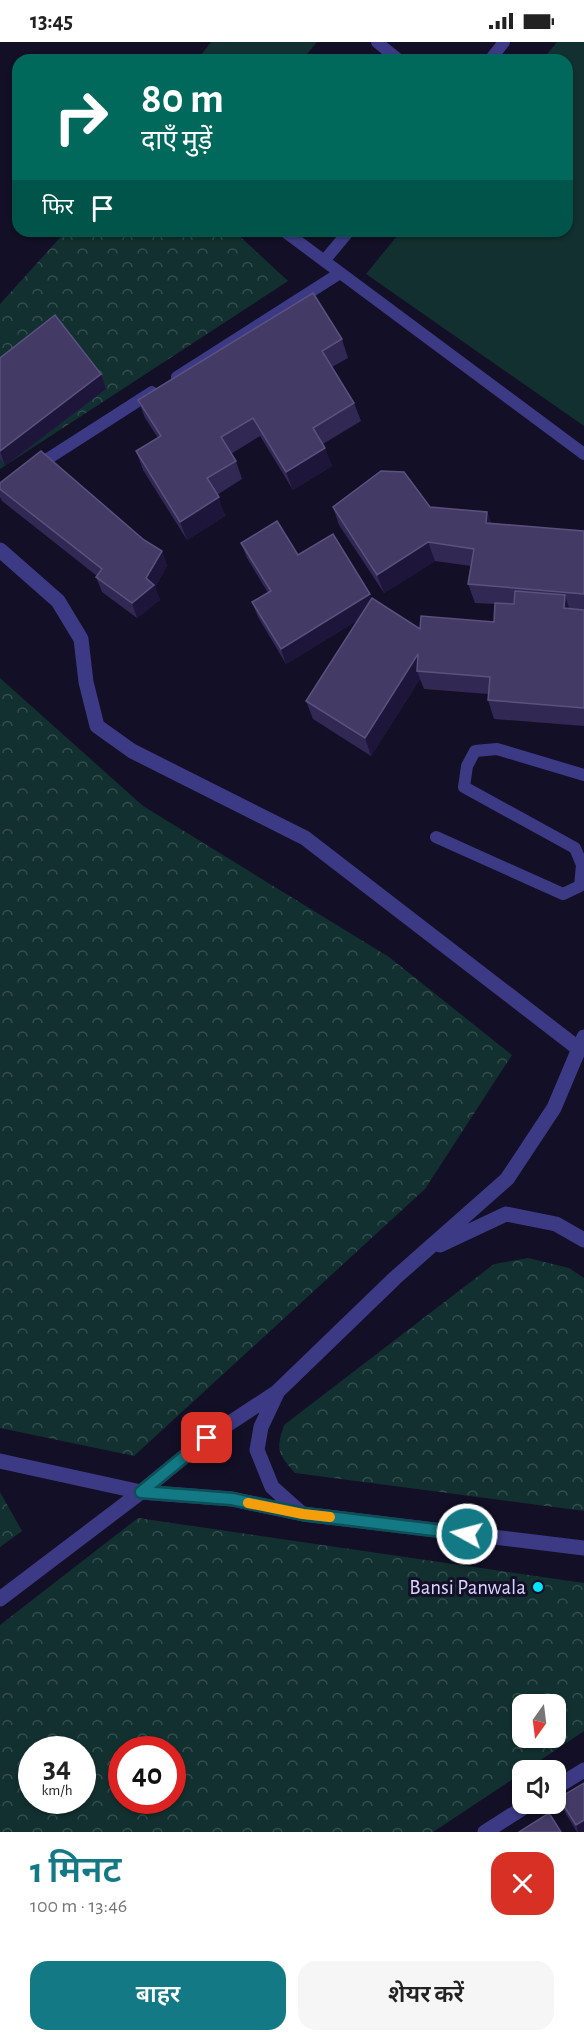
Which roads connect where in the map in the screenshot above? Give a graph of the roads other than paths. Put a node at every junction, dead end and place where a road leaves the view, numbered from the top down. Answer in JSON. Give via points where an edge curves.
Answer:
{"nodes":[{"id":1,"x":377,"y":42,"type":"edge"},
{"id":2,"x":504,"y":42,"type":"edge"},
{"id":3,"x":392,"y":54,"type":"edge"},
{"id":4,"x":495,"y":54,"type":"edge"},
{"id":5,"x":292,"y":237,"type":"edge"},
{"id":6,"x":344,"y":237,"type":"edge"},
{"id":7,"x":324,"y":261,"type":"junction"},
{"id":8,"x":340,"y":273,"type":"junction"},
{"id":9,"x":584,"y":454,"type":"edge"},
{"id":10,"x":20,"y":476,"type":"edge"},
{"id":11,"x":0,"y":550,"type":"edge"},
{"id":12,"x":584,"y":774,"type":"edge"},
{"id":13,"x":436,"y":837,"type":"dead end"},
{"id":14,"x":581,"y":1043,"type":"edge"},
{"id":15,"x":584,"y":1240,"type":"edge"},
{"id":16,"x":423,"y":1253,"type":"junction"},
{"id":17,"x":277,"y":1392,"type":"junction"},
{"id":18,"x":0,"y":1461,"type":"edge"},
{"id":19,"x":141,"y":1492,"type":"junction"},
{"id":20,"x":303,"y":1514,"type":"junction"},
{"id":21,"x":584,"y":1548,"type":"edge"},
{"id":22,"x":0,"y":1599,"type":"edge"},
{"id":23,"x":584,"y":1770,"type":"edge"},
{"id":24,"x":566,"y":1781,"type":"edge"},
{"id":25,"x":514,"y":1814,"type":"edge"},
{"id":26,"x":485,"y":1832,"type":"edge"}],
"edges":[{"from":1,"to":3,"type":"lane"},
{"from":2,"to":4,"type":"lane"},
{"from":5,"to":7,"type":"lane"},
{"from":6,"to":7,"type":"lane"},
{"from":7,"to":8,"type":"lane"},
{"from":8,"to":9,"type":"lane"},
{"from":8,"to":10,"type":"lane"},
{"from":11,"to":14,"type":"street","via":[[58,601],[81,639],[97,726],[132,751],[305,838]]},
{"from":12,"to":13,"type":"lane","via":[[496,749],[475,751],[465,776],[464,787],[575,848],[582,865],[580,886],[562,894]]},
{"from":14,"to":16,"type":"street","via":[[554,1108],[507,1179]]},
{"from":15,"to":16,"type":"street","via":[[556,1224],[506,1214]]},
{"from":16,"to":17,"type":"street"},
{"from":17,"to":19,"type":"street","via":[[207,1438]]},
{"from":17,"to":20,"type":"street","via":[[261,1427],[257,1450],[272,1487]]},
{"from":18,"to":19,"type":"street"},
{"from":19,"to":20,"type":"street","via":[[232,1499]]},
{"from":19,"to":22,"type":"street"},
{"from":20,"to":21,"type":"street"},
{"from":23,"to":24,"type":"street"},
{"from":25,"to":26,"type":"street"}]}
